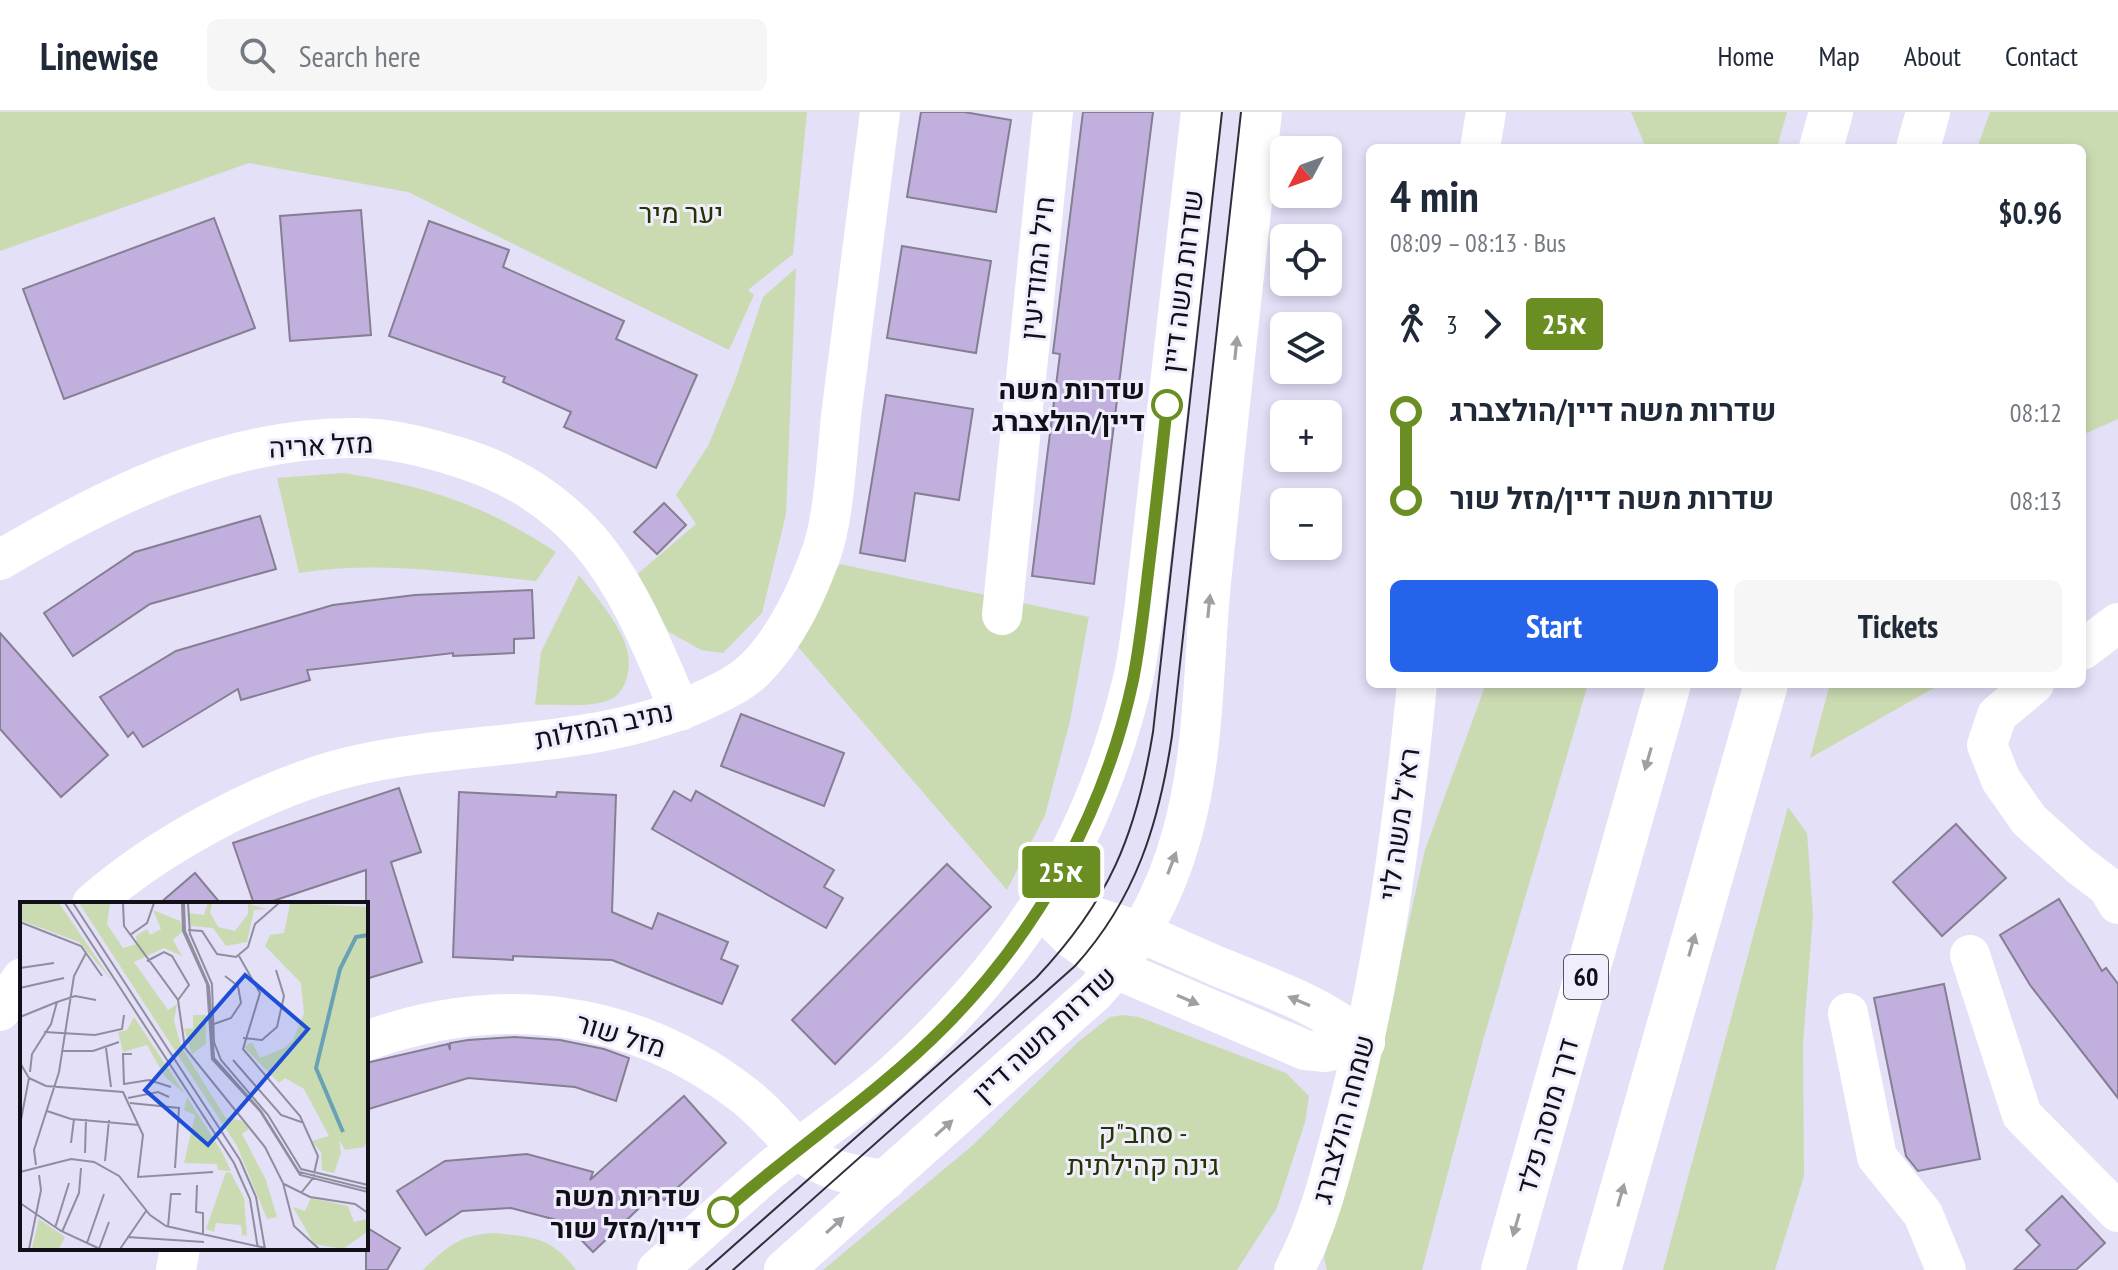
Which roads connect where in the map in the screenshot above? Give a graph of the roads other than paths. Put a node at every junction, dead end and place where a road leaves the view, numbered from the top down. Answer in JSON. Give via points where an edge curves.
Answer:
{"nodes":[{"id":1,"x":880,"y":112,"type":"edge"},
{"id":2,"x":1053,"y":112,"type":"edge"},
{"id":3,"x":1201,"y":112,"type":"edge"},
{"id":4,"x":1262,"y":112,"type":"edge"},
{"id":5,"x":1486,"y":112,"type":"edge"},
{"id":6,"x":1831,"y":112,"type":"edge"},
{"id":7,"x":1928,"y":112,"type":"edge"},
{"id":8,"x":1481,"y":144,"type":"edge"},
{"id":9,"x":1822,"y":144,"type":"edge"},
{"id":10,"x":1919,"y":144,"type":"edge"},
{"id":11,"x":0,"y":560,"type":"edge"},
{"id":12,"x":1002,"y":615,"type":"dead end"},
{"id":13,"x":2118,"y":623,"type":"edge"},
{"id":14,"x":2086,"y":647,"type":"edge"},
{"id":15,"x":1417,"y":688,"type":"edge"},
{"id":16,"x":1668,"y":688,"type":"edge"},
{"id":17,"x":1765,"y":688,"type":"edge"},
{"id":18,"x":2029,"y":688,"type":"edge"},
{"id":19,"x":680,"y":711,"type":"junction"},
{"id":20,"x":95,"y":902,"type":"edge"},
{"id":21,"x":2118,"y":904,"type":"edge"},
{"id":22,"x":1040,"y":907,"type":"junction"},
{"id":23,"x":1141,"y":934,"type":"junction"},
{"id":24,"x":1970,"y":955,"type":"dead end"},
{"id":25,"x":1378,"y":963,"type":"joint"},
{"id":26,"x":1116,"y":969,"type":"junction"},
{"id":27,"x":20,"y":981,"type":"edge"},
{"id":28,"x":0,"y":1011,"type":"edge"},
{"id":29,"x":1848,"y":1013,"type":"dead end"},
{"id":30,"x":368,"y":1040,"type":"edge"},
{"id":31,"x":1365,"y":1042,"type":"junction"},
{"id":32,"x":798,"y":1149,"type":"junction"},
{"id":33,"x":886,"y":1180,"type":"junction"},
{"id":34,"x":2118,"y":1212,"type":"edge"},
{"id":35,"x":180,"y":1250,"type":"edge"},
{"id":36,"x":176,"y":1270,"type":"edge"},
{"id":37,"x":657,"y":1270,"type":"edge"},
{"id":38,"x":784,"y":1270,"type":"edge"},
{"id":39,"x":1294,"y":1270,"type":"edge"},
{"id":40,"x":1503,"y":1270,"type":"edge"},
{"id":41,"x":1599,"y":1270,"type":"edge"},
{"id":42,"x":1946,"y":1270,"type":"edge"}],
"edges":[{"from":1,"to":19,"type":"street","name":"נתיב המזלות","via":[[824,546],[795,613],[754,671]]},
{"from":2,"to":12,"type":"street","name":"חיל המודיעין"},
{"from":3,"to":22,"type":"street","name":"שדרות משה דיין","via":[[1133,680],[1097,794],[1071,855]]},
{"from":23,"to":4,"type":"street","name":"שדרות משה דיין","one_way":true,"via":[[1169,872],[1190,802]]},
{"from":5,"to":8,"type":"street"},
{"from":6,"to":9,"type":"highway"},
{"from":7,"to":10,"type":"highway"},
{"from":11,"to":19,"type":"street","name":"מזל אריה","via":[[127,492],[252,449],[358,438],[423,446],[481,464],[526,486],[572,522],[634,610]]},
{"from":13,"to":14,"type":"street"},
{"from":15,"to":25,"type":"street","name":"רא\"ל משה לוי","via":[[1407,788]]},
{"from":16,"to":40,"type":"highway","name":"דרך מוסה פלד","number":"60","one_way":true},
{"from":41,"to":17,"type":"highway","one_way":true},
{"from":18,"to":21,"type":"street","via":[[1997,715],[1987,745],[2001,780],[2029,820],[2108,887]]},
{"from":19,"to":20,"type":"street","name":"נתיב המזלות","via":[[593,733],[347,768],[210,823],[156,855]]},
{"from":22,"to":23,"type":"street","via":[[1090,914]]},
{"from":22,"to":26,"type":"street","via":[[1072,939]]},
{"from":22,"to":32,"type":"street","name":"שדרות משה דיין","via":[[945,1026],[893,1075]]},
{"from":23,"to":26,"type":"street","name":"שדרות משה דיין"},
{"from":31,"to":23,"type":"street","one_way":true,"via":[[1318,1009]]},
{"from":24,"to":34,"type":"street","via":[[2022,1115]]},
{"from":25,"to":31,"type":"street","name":"שמחה הולצברג"},
{"from":26,"to":31,"type":"street","one_way":true,"via":[[1305,1050],[1326,1052]]},
{"from":33,"to":26,"type":"street","name":"שדרות משה דיין","one_way":true},
{"from":27,"to":28,"type":"street"},
{"from":29,"to":42,"type":"street","via":[[1877,1157],[1923,1214]]},
{"from":30,"to":32,"type":"street","name":"מזל שור","via":[[466,1016],[513,1014],[584,1021],[636,1034],[712,1072],[761,1109]]},
{"from":31,"to":39,"type":"street","name":"שמחה הולצברג","via":[[1328,1184]]},
{"from":32,"to":33,"type":"street","name":"מזל שור","via":[[843,1173]]},
{"from":32,"to":37,"type":"street","name":"שדרות משה דיין"},
{"from":38,"to":33,"type":"street","name":"שדרות משה דיין","one_way":true},
{"from":35,"to":36,"type":"street"}]}
